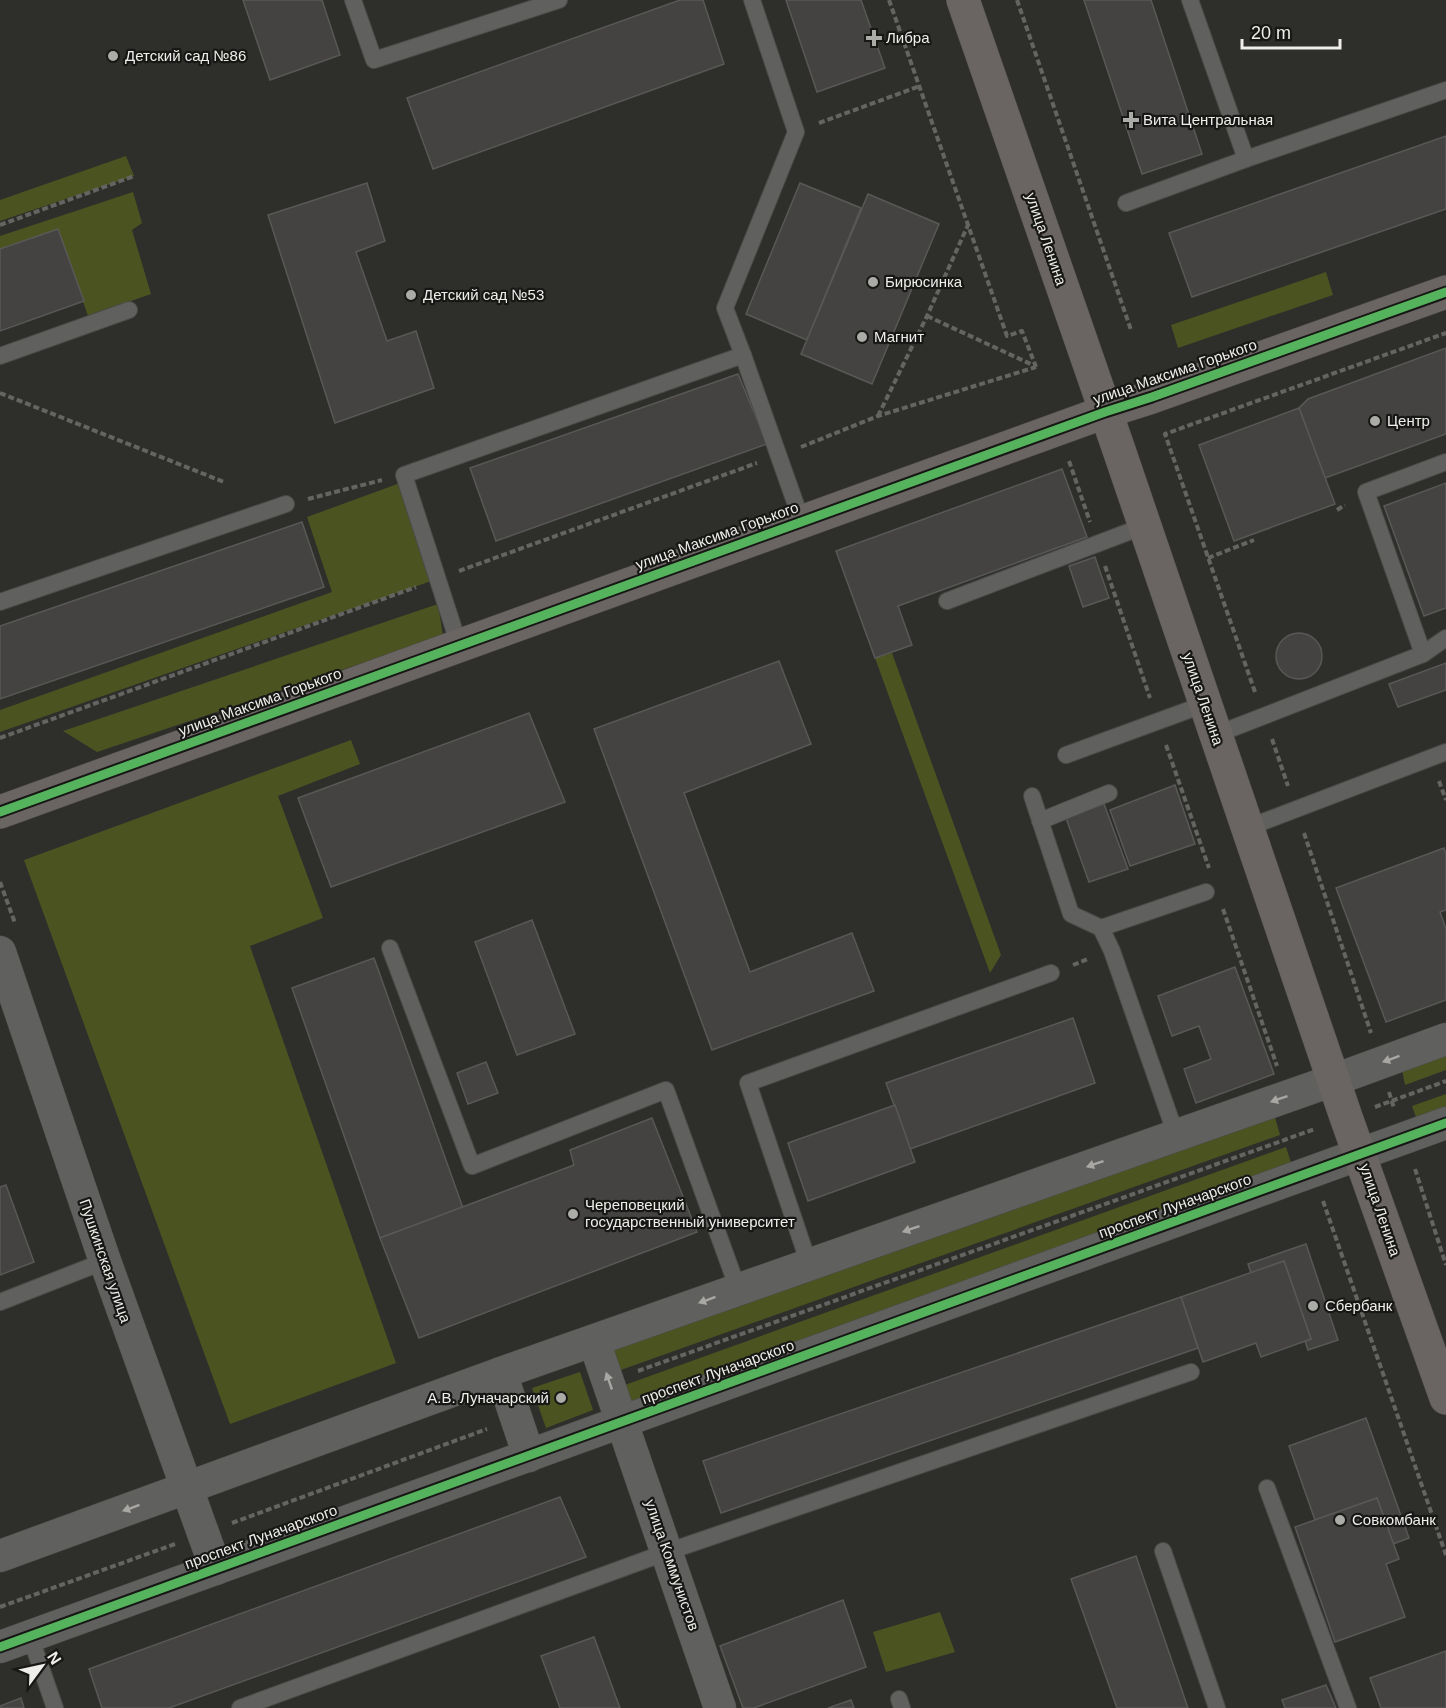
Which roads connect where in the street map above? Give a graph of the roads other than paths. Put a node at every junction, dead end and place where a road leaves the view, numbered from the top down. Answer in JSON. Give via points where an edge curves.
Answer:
{"nodes":[{"id":1,"x":353,"y":0,"type":"edge"},
{"id":2,"x":559,"y":0,"type":"edge"},
{"id":3,"x":752,"y":0,"type":"edge"},
{"id":4,"x":963,"y":0,"type":"edge"},
{"id":5,"x":1190,"y":0,"type":"edge"},
{"id":6,"x":1446,"y":90,"type":"edge"},
{"id":7,"x":1246,"y":159,"type":"junction"},
{"id":8,"x":1126,"y":203,"type":"dead end"},
{"id":9,"x":1446,"y":292,"type":"edge"},
{"id":10,"x":129,"y":310,"type":"dead end"},
{"id":11,"x":743,"y":355,"type":"junction"},
{"id":12,"x":0,"y":356,"type":"edge"},
{"id":13,"x":1106,"y":412,"type":"junction"},
{"id":14,"x":1446,"y":462,"type":"edge"},
{"id":15,"x":286,"y":504,"type":"road end"},
{"id":16,"x":802,"y":522,"type":"junction"},
{"id":17,"x":1144,"y":526,"type":"junction"},
{"id":18,"x":947,"y":601,"type":"dead end"},
{"id":19,"x":0,"y":602,"type":"edge"},
{"id":20,"x":1446,"y":638,"type":"edge"},
{"id":21,"x":459,"y":645,"type":"junction"},
{"id":22,"x":1423,"y":654,"type":"junction"},
{"id":23,"x":1205,"y":704,"type":"junction"},
{"id":24,"x":1215,"y":735,"type":"junction"},
{"id":25,"x":1446,"y":752,"type":"edge"},
{"id":26,"x":1066,"y":755,"type":"dead end"},
{"id":27,"x":1109,"y":793,"type":"dead end"},
{"id":28,"x":1032,"y":796,"type":"dead end"},
{"id":29,"x":0,"y":812,"type":"edge"},
{"id":30,"x":1040,"y":821,"type":"junction"},
{"id":31,"x":1248,"y":828,"type":"junction"},
{"id":32,"x":1206,"y":892,"type":"dead end"},
{"id":33,"x":1101,"y":928,"type":"junction"},
{"id":34,"x":390,"y":948,"type":"dead end"},
{"id":35,"x":0,"y":952,"type":"edge"},
{"id":36,"x":1051,"y":973,"type":"road end"},
{"id":37,"x":1446,"y":1039,"type":"edge"},
{"id":38,"x":1334,"y":1080,"type":"junction"},
{"id":39,"x":1446,"y":1123,"type":"edge"},
{"id":40,"x":1176,"y":1136,"type":"junction"},
{"id":41,"x":1360,"y":1154,"type":"junction"},
{"id":42,"x":105,"y":1261,"type":"junction"},
{"id":43,"x":808,"y":1264,"type":"junction"},
{"id":44,"x":738,"y":1289,"type":"junction"},
{"id":45,"x":0,"y":1302,"type":"edge"},
{"id":46,"x":594,"y":1341,"type":"junction"},
{"id":47,"x":1438,"y":1348,"type":"edge"},
{"id":48,"x":1191,"y":1372,"type":"dead end"},
{"id":49,"x":501,"y":1373,"type":"junction"},
{"id":50,"x":1446,"y":1398,"type":"edge"},
{"id":51,"x":623,"y":1422,"type":"junction"},
{"id":52,"x":529,"y":1456,"type":"junction"},
{"id":53,"x":186,"y":1488,"type":"junction"},
{"id":54,"x":1267,"y":1488,"type":"dead end"},
{"id":55,"x":1163,"y":1551,"type":"dead end"},
{"id":56,"x":667,"y":1552,"type":"junction"},
{"id":57,"x":0,"y":1556,"type":"edge"},
{"id":58,"x":216,"y":1569,"type":"junction"},
{"id":59,"x":30,"y":1636,"type":"junction"},
{"id":60,"x":0,"y":1647,"type":"edge"},
{"id":61,"x":55,"y":1708,"type":"edge"},
{"id":62,"x":240,"y":1708,"type":"edge"},
{"id":63,"x":720,"y":1708,"type":"edge"},
{"id":64,"x":1217,"y":1708,"type":"edge"},
{"id":65,"x":1348,"y":1708,"type":"edge"}],
"edges":[{"from":1,"to":2,"type":"lane","via":[[374,60]]},
{"from":3,"to":11,"type":"lane","via":[[796,132],[725,308]]},
{"from":4,"to":13,"type":"street","name":"улица Ленина"},
{"from":5,"to":7,"type":"lane"},
{"from":6,"to":7,"type":"lane"},
{"from":7,"to":8,"type":"lane"},
{"from":9,"to":13,"type":"street","name":"улица Максима Горького"},
{"from":10,"to":12,"type":"lane"},
{"from":11,"to":16,"type":"lane"},
{"from":11,"to":21,"type":"lane","via":[[404,475]]},
{"from":13,"to":16,"type":"street","name":"улица Максима Горького"},
{"from":13,"to":17,"type":"street","name":"улица Ленина"},
{"from":14,"to":22,"type":"lane","via":[[1366,492]]},
{"from":15,"to":19,"type":"lane"},
{"from":16,"to":21,"type":"street","name":"улица Максима Горького"},
{"from":17,"to":18,"type":"lane"},
{"from":17,"to":23,"type":"street","name":"улица Ленина"},
{"from":20,"to":22,"type":"lane"},
{"from":21,"to":29,"type":"street","name":"улица Максима Горького"},
{"from":22,"to":24,"type":"lane"},
{"from":23,"to":24,"type":"street","name":"улица Ленина"},
{"from":23,"to":26,"type":"lane"},
{"from":24,"to":31,"type":"street","name":"улица Ленина"},
{"from":25,"to":31,"type":"lane"},
{"from":27,"to":30,"type":"lane"},
{"from":28,"to":30,"type":"lane"},
{"from":30,"to":33,"type":"lane","via":[[1071,914]]},
{"from":31,"to":38,"type":"street","name":"улица Ленина"},
{"from":32,"to":33,"type":"lane"},
{"from":33,"to":40,"type":"lane"},
{"from":34,"to":44,"type":"lane","via":[[472,1166],[666,1089]]},
{"from":35,"to":42,"type":"street","name":"Пушкинская улица"},
{"from":36,"to":43,"type":"lane","via":[[748,1083]]},
{"from":37,"to":38,"type":"street","one_way":true},
{"from":38,"to":40,"type":"street","one_way":true},
{"from":38,"to":41,"type":"street","name":"улица Ленина"},
{"from":39,"to":41,"type":"street","name":"проспект Луначарского"},
{"from":40,"to":43,"type":"street","one_way":true},
{"from":41,"to":47,"type":"street","name":"улица Ленина"},
{"from":41,"to":51,"type":"street","name":"проспект Луначарского"},
{"from":42,"to":45,"type":"lane"},
{"from":42,"to":53,"type":"street","name":"Пушкинская улица"},
{"from":43,"to":44,"type":"street"},
{"from":44,"to":46,"type":"street","one_way":true},
{"from":46,"to":49,"type":"street"},
{"from":51,"to":46,"type":"street","name":"улица Коммунистов","one_way":true},
{"from":47,"to":50,"type":"street","name":"улица Ленина"},
{"from":48,"to":56,"type":"lane"},
{"from":49,"to":52,"type":"street"},
{"from":49,"to":53,"type":"street"},
{"from":51,"to":52,"type":"street","name":"проспект Луначарского"},
{"from":51,"to":56,"type":"street","name":"улица Коммунистов"},
{"from":52,"to":58,"type":"street","name":"проспект Луначарского"},
{"from":53,"to":57,"type":"street","one_way":true},
{"from":53,"to":58,"type":"street","name":"Пушкинская улица"},
{"from":54,"to":65,"type":"lane"},
{"from":55,"to":64,"type":"lane"},
{"from":56,"to":62,"type":"lane"},
{"from":56,"to":63,"type":"street","name":"улица Коммунистов"},
{"from":58,"to":59,"type":"street","name":"проспект Луначарского"},
{"from":59,"to":60,"type":"street","name":"проспект Луначарского"},
{"from":59,"to":61,"type":"lane"}]}
